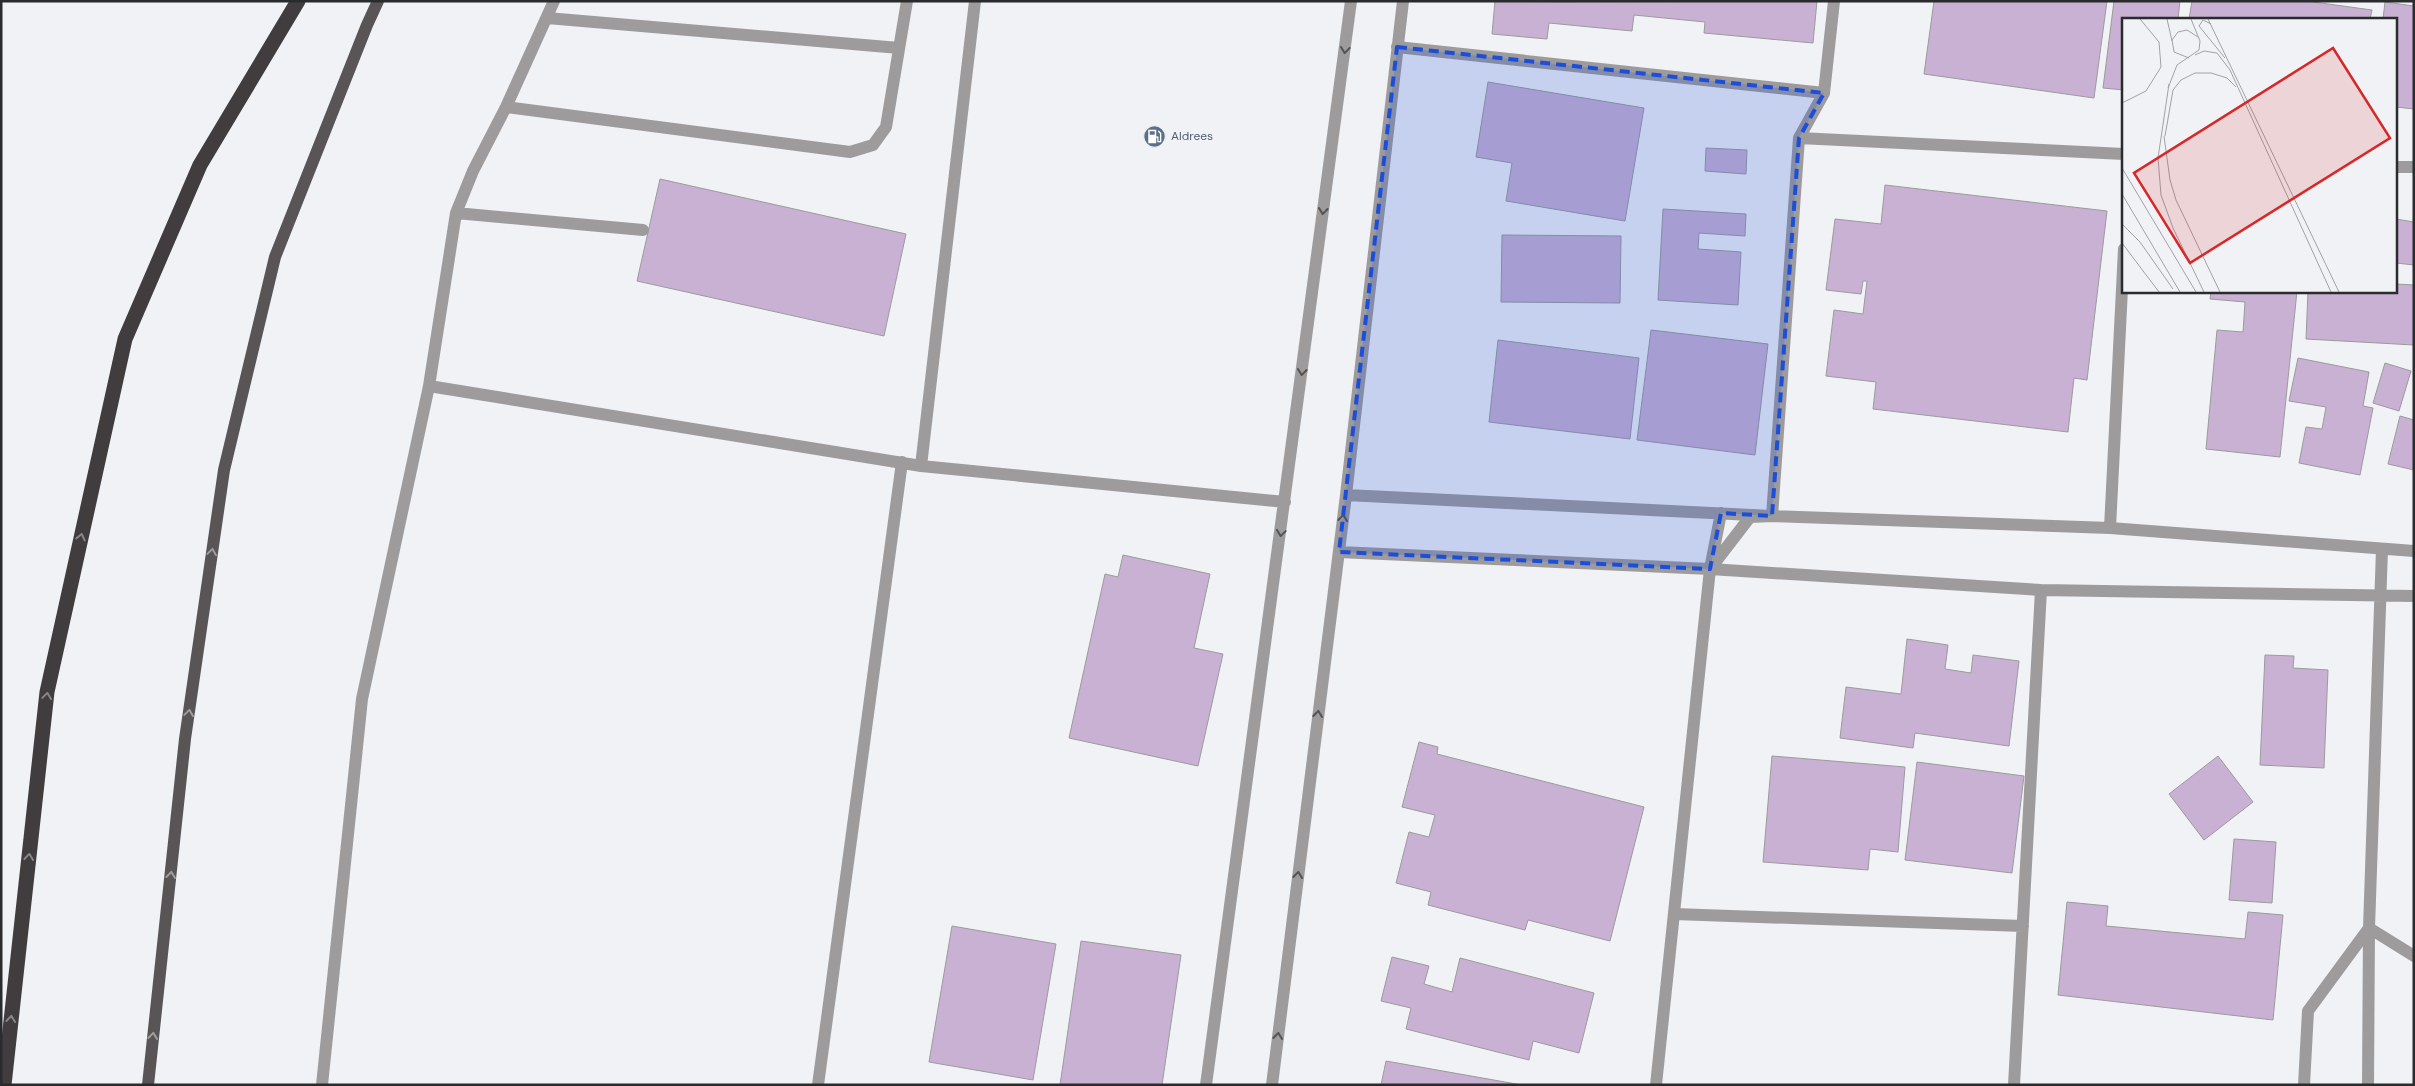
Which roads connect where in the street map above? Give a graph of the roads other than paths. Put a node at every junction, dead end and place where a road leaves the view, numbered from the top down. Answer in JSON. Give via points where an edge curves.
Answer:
{"nodes":[{"id":1,"x":298,"y":1,"type":"edge"},
{"id":2,"x":378,"y":1,"type":"edge"},
{"id":3,"x":554,"y":1,"type":"edge"},
{"id":4,"x":907,"y":1,"type":"edge"},
{"id":5,"x":975,"y":1,"type":"edge"},
{"id":6,"x":1351,"y":1,"type":"edge"},
{"id":7,"x":1403,"y":1,"type":"edge"},
{"id":8,"x":1834,"y":1,"type":"edge"},
{"id":9,"x":547,"y":18,"type":"junction"},
{"id":10,"x":1397,"y":47,"type":"junction"},
{"id":11,"x":899,"y":48,"type":"junction"},
{"id":12,"x":1824,"y":93,"type":"junction"},
{"id":13,"x":506,"y":107,"type":"junction"},
{"id":14,"x":1799,"y":138,"type":"junction"},
{"id":15,"x":2122,"y":154,"type":"edge"},
{"id":16,"x":2398,"y":167,"type":"edge"},
{"id":17,"x":2414,"y":167,"type":"edge"},
{"id":18,"x":456,"y":213,"type":"junction"},
{"id":19,"x":643,"y":230,"type":"dead end"},
{"id":20,"x":2122,"y":289,"type":"edge"},
{"id":21,"x":429,"y":386,"type":"junction"},
{"id":22,"x":902,"y":462,"type":"junction"},
{"id":23,"x":921,"y":466,"type":"junction"},
{"id":24,"x":1346,"y":495,"type":"junction"},
{"id":25,"x":1285,"y":502,"type":"junction"},
{"id":26,"x":1722,"y":513,"type":"junction"},
{"id":27,"x":1772,"y":516,"type":"junction"},
{"id":28,"x":2110,"y":528,"type":"junction"},
{"id":29,"x":2382,"y":549,"type":"junction"},
{"id":30,"x":2414,"y":551,"type":"edge"},
{"id":31,"x":1339,"y":552,"type":"junction"},
{"id":32,"x":1710,"y":569,"type":"junction"},
{"id":33,"x":2041,"y":590,"type":"junction"},
{"id":34,"x":2379,"y":594,"type":"junction"},
{"id":35,"x":2414,"y":596,"type":"edge"},
{"id":36,"x":1674,"y":914,"type":"junction"},
{"id":37,"x":2022,"y":926,"type":"junction"},
{"id":38,"x":2369,"y":928,"type":"junction"},
{"id":39,"x":2414,"y":956,"type":"edge"},
{"id":40,"x":4,"y":1085,"type":"edge"},
{"id":41,"x":148,"y":1085,"type":"edge"},
{"id":42,"x":322,"y":1085,"type":"edge"},
{"id":43,"x":818,"y":1085,"type":"edge"},
{"id":44,"x":1206,"y":1085,"type":"edge"},
{"id":45,"x":1272,"y":1085,"type":"edge"},
{"id":46,"x":1656,"y":1085,"type":"edge"},
{"id":47,"x":2014,"y":1085,"type":"edge"},
{"id":48,"x":2304,"y":1085,"type":"edge"},
{"id":49,"x":2368,"y":1085,"type":"edge"}],
"edges":[{"from":40,"to":1,"type":"highway","one_way":true,"via":[[47,692],[125,339],[200,165]]},
{"from":41,"to":2,"type":"main road","one_way":true,"via":[[185,739],[224,470],[275,257]]},
{"from":3,"to":9,"type":"street"},
{"from":4,"to":11,"type":"street"},
{"from":5,"to":23,"type":"street"},
{"from":6,"to":25,"type":"street","one_way":true},
{"from":7,"to":10,"type":"street"},
{"from":8,"to":12,"type":"street"},
{"from":9,"to":11,"type":"street"},
{"from":9,"to":13,"type":"street"},
{"from":10,"to":12,"type":"street"},
{"from":10,"to":24,"type":"street"},
{"from":11,"to":13,"type":"street","via":[[886,127],[873,145],[850,152]]},
{"from":12,"to":14,"type":"street"},
{"from":13,"to":18,"type":"street","via":[[473,171]]},
{"from":14,"to":15,"type":"street"},
{"from":14,"to":27,"type":"street"},
{"from":16,"to":17,"type":"street"},
{"from":18,"to":19,"type":"street"},
{"from":18,"to":21,"type":"street"},
{"from":20,"to":28,"type":"street"},
{"from":21,"to":22,"type":"street"},
{"from":21,"to":42,"type":"street","via":[[362,699]]},
{"from":22,"to":23,"type":"street"},
{"from":22,"to":43,"type":"street"},
{"from":23,"to":25,"type":"street"},
{"from":24,"to":26,"type":"street"},
{"from":31,"to":24,"type":"street","one_way":true},
{"from":25,"to":44,"type":"street","one_way":true},
{"from":26,"to":27,"type":"street"},
{"from":26,"to":32,"type":"street"},
{"from":27,"to":28,"type":"street"},
{"from":27,"to":32,"type":"street","via":[[1750,517]]},
{"from":28,"to":29,"type":"street"},
{"from":29,"to":30,"type":"street"},
{"from":29,"to":34,"type":"street"},
{"from":31,"to":32,"type":"street"},
{"from":45,"to":31,"type":"street","one_way":true},
{"from":32,"to":33,"type":"street"},
{"from":32,"to":36,"type":"street"},
{"from":33,"to":34,"type":"street"},
{"from":33,"to":37,"type":"street"},
{"from":34,"to":35,"type":"street"},
{"from":34,"to":38,"type":"street"},
{"from":36,"to":37,"type":"street"},
{"from":36,"to":46,"type":"street"},
{"from":37,"to":47,"type":"street"},
{"from":38,"to":39,"type":"street"},
{"from":38,"to":48,"type":"street","via":[[2308,1011]]},
{"from":38,"to":49,"type":"street"}]}
